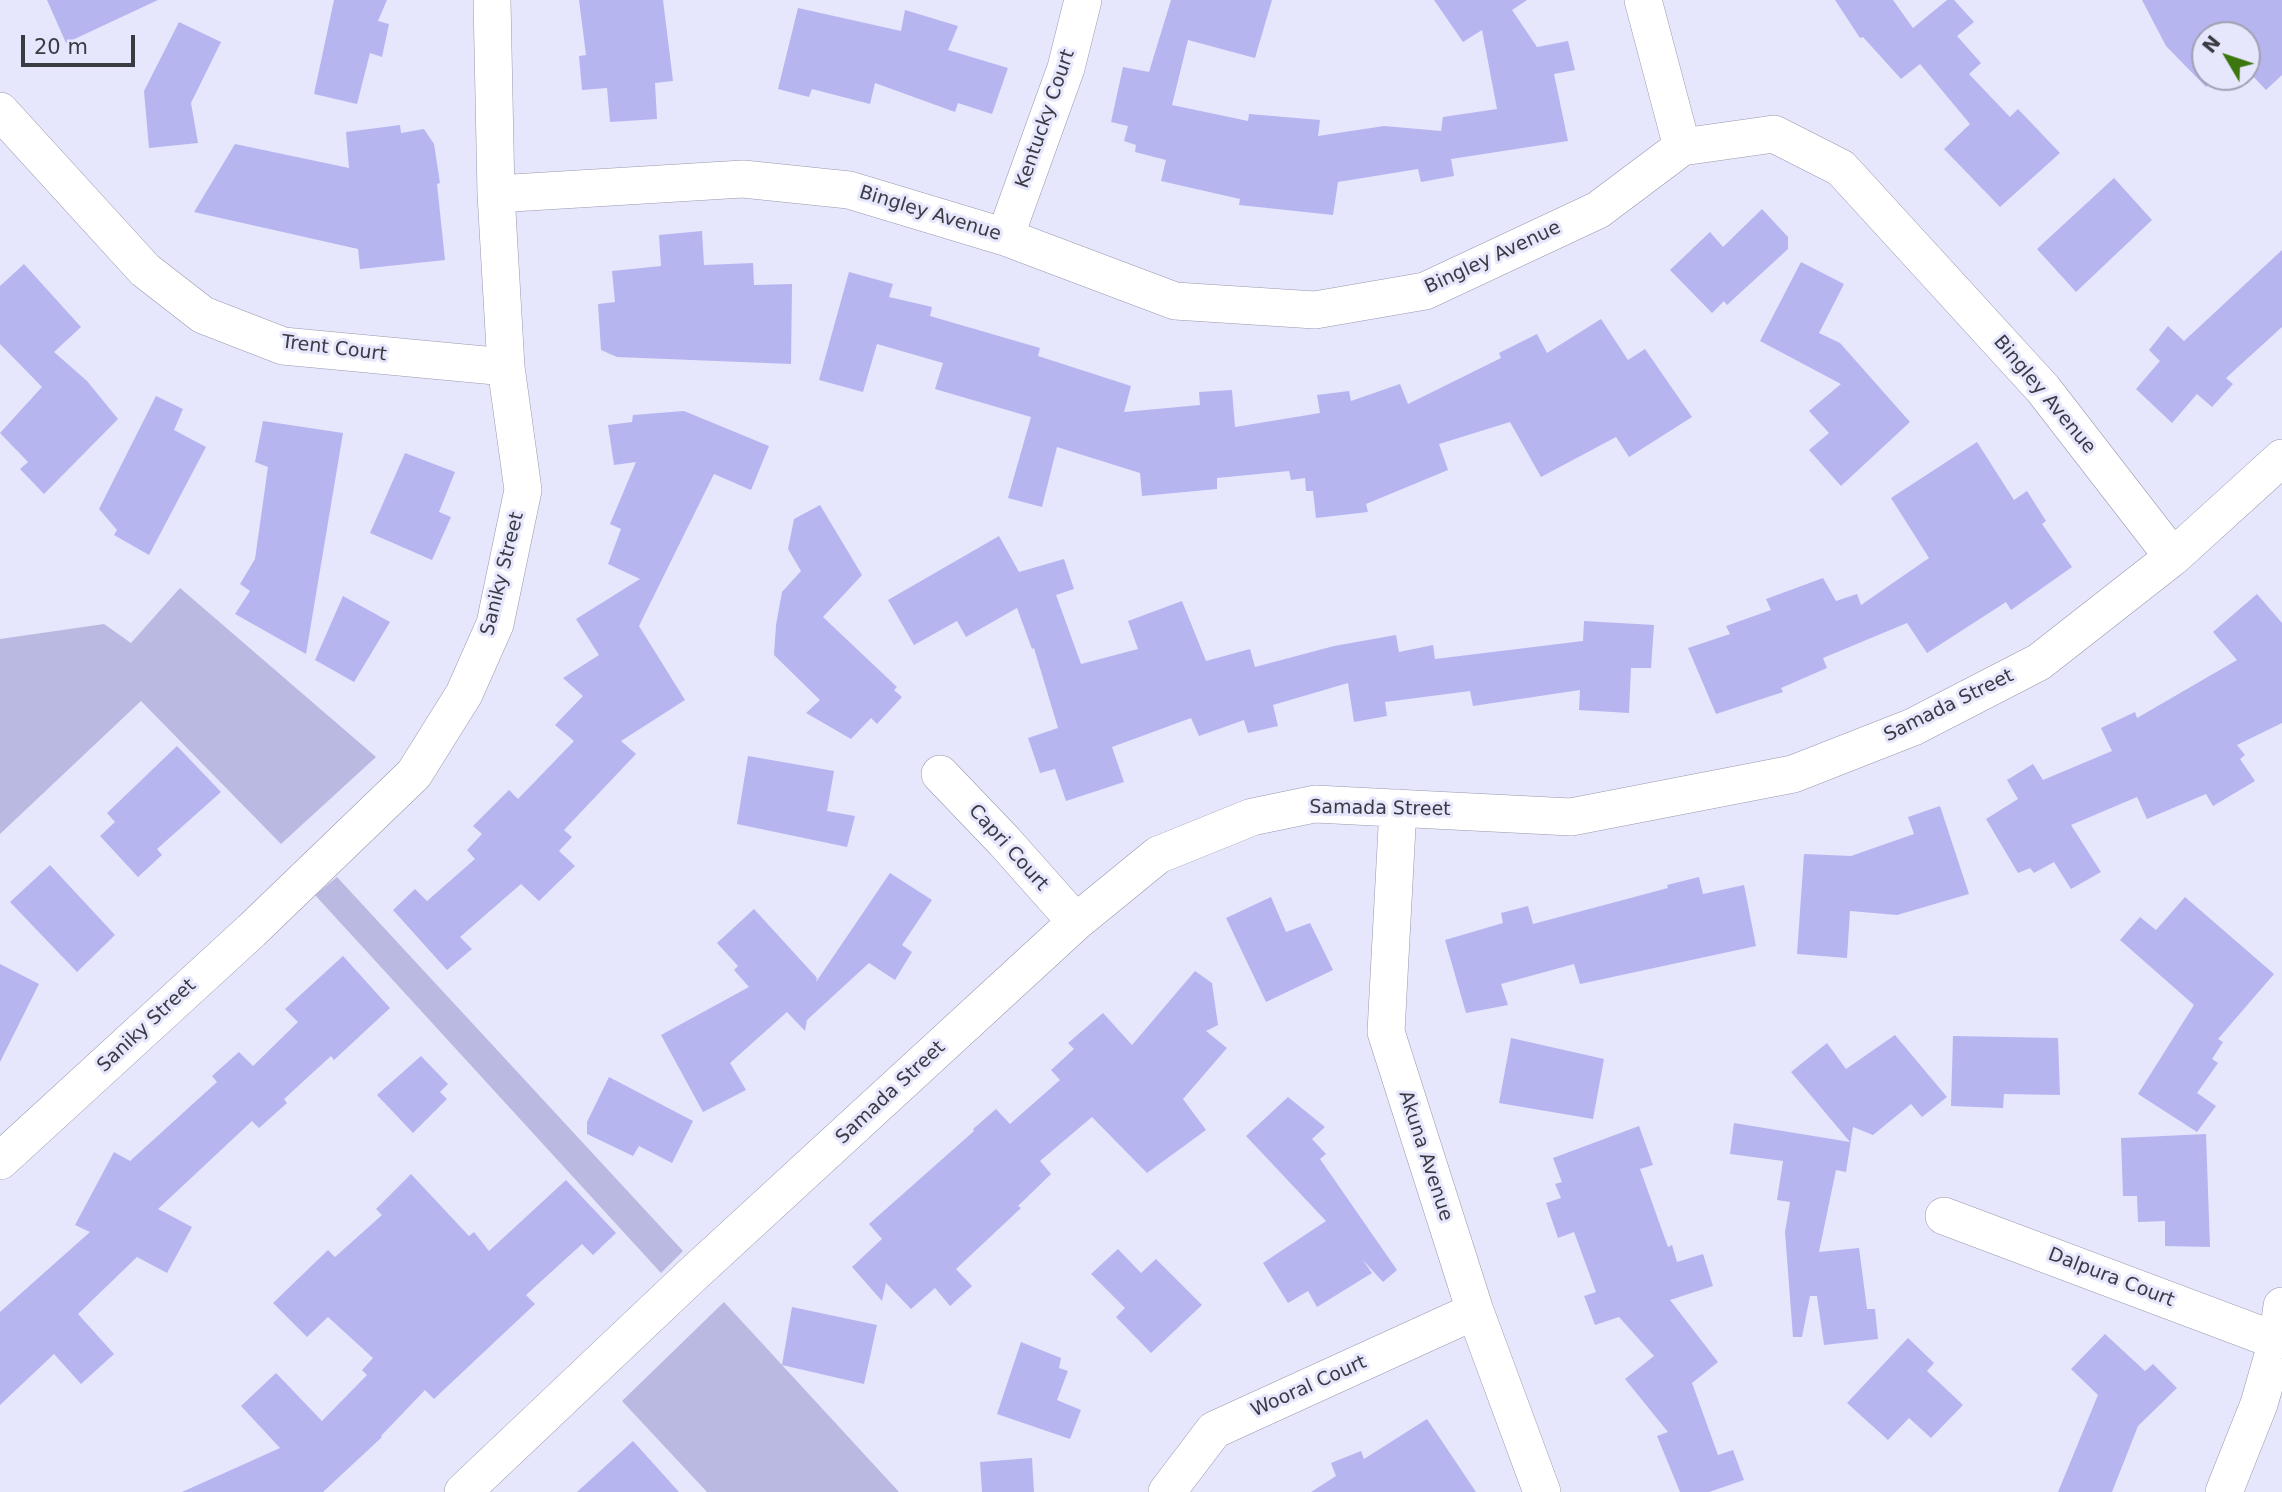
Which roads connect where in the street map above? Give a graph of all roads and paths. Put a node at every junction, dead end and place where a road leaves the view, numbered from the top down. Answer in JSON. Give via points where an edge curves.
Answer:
{"nodes":[{"id":1,"x":492,"y":0,"type":"edge"},
{"id":2,"x":1083,"y":0,"type":"edge"},
{"id":3,"x":1643,"y":0,"type":"edge"},
{"id":4,"x":0,"y":111,"type":"edge"},
{"id":5,"x":1682,"y":146,"type":"junction"},
{"id":6,"x":496,"y":194,"type":"junction"},
{"id":7,"x":1005,"y":237,"type":"junction"},
{"id":8,"x":506,"y":367,"type":"junction"},
{"id":9,"x":2282,"y":458,"type":"edge"},
{"id":10,"x":2173,"y":557,"type":"junction"},
{"id":11,"x":940,"y":774,"type":"dead end"},
{"id":12,"x":1398,"y":808,"type":"junction"},
{"id":13,"x":1076,"y":922,"type":"junction"},
{"id":14,"x":0,"y":1161,"type":"edge"},
{"id":15,"x":1944,"y":1216,"type":"dead end"},
{"id":16,"x":1475,"y":1311,"type":"junction"},
{"id":17,"x":2280,"y":1323,"type":"edge"},
{"id":18,"x":463,"y":1492,"type":"edge"},
{"id":19,"x":1167,"y":1492,"type":"edge"},
{"id":20,"x":1542,"y":1492,"type":"edge"},
{"id":21,"x":2224,"y":1492,"type":"edge"}],
"edges":[{"from":1,"to":6,"type":"street","name":"Saniky Street"},
{"from":2,"to":7,"type":"street","name":"Kentucky Court","via":[[1066,68]]},
{"from":3,"to":5,"type":"street"},
{"from":4,"to":8,"type":"street","name":"Trent Court","via":[[145,270],[203,315],[283,346]]},
{"from":5,"to":7,"type":"street","name":"Bingley Avenue","via":[[1598,210],[1425,292],[1315,310],[1175,301]]},
{"from":5,"to":10,"type":"street","name":"Bingley Avenue","via":[[1774,134],[1841,168],[2043,389]]},
{"from":6,"to":7,"type":"street","name":"Bingley Avenue","via":[[743,178],[849,190]]},
{"from":6,"to":8,"type":"street","name":"Saniky Street"},
{"from":8,"to":14,"type":"street","name":"Saniky Street","via":[[523,490],[495,624],[464,694],[414,774]]},
{"from":9,"to":10,"type":"street","name":"Samada Street"},
{"from":10,"to":12,"type":"street","name":"Samada Street","via":[[2039,662],[1913,727],[1793,774],[1571,817]]},
{"from":11,"to":13,"type":"street","name":"Capri Court"},
{"from":12,"to":13,"type":"street","name":"Samada Street","via":[[1315,804],[1252,817],[1158,855]]},
{"from":12,"to":16,"type":"street","name":"Akuna Avenue","via":[[1386,1032]]},
{"from":13,"to":18,"type":"street","name":"Samada Street"},
{"from":15,"to":17,"type":"street","name":"Dalpura Court"},
{"from":16,"to":19,"type":"street","name":"Wooral Court","via":[[1214,1430]]},
{"from":16,"to":20,"type":"street","name":"Akuna Avenue"},
{"from":17,"to":21,"type":"street","via":[[2259,1404]]}]}
